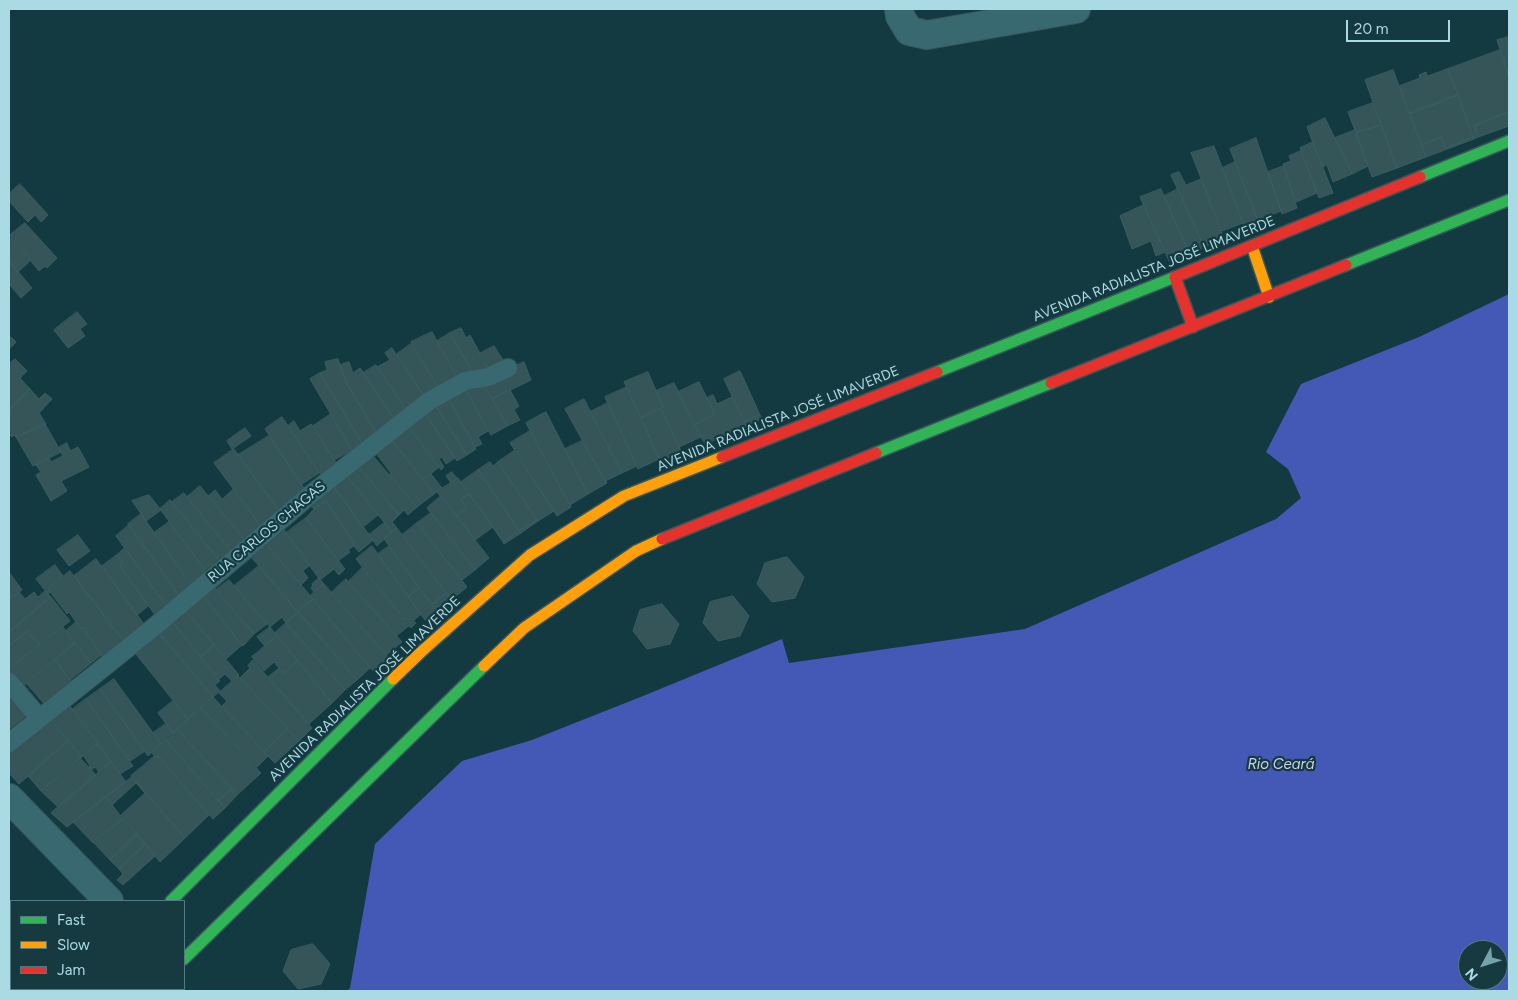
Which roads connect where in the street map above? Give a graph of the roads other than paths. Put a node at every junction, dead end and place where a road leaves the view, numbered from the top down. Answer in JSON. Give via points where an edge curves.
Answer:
{"nodes":[{"id":1,"x":899,"y":9,"type":"edge"},
{"id":2,"x":1076,"y":9,"type":"edge"},
{"id":3,"x":1509,"y":141,"type":"edge"},
{"id":4,"x":1509,"y":200,"type":"edge"},
{"id":5,"x":1252,"y":246,"type":"junction"},
{"id":6,"x":1175,"y":277,"type":"junction"},
{"id":7,"x":1269,"y":296,"type":"junction"},
{"id":8,"x":1193,"y":327,"type":"junction"},
{"id":9,"x":508,"y":368,"type":"dead end"},
{"id":10,"x":9,"y":682,"type":"edge"},
{"id":11,"x":39,"y":718,"type":"junction"},
{"id":12,"x":9,"y":742,"type":"edge"},
{"id":13,"x":9,"y":798,"type":"edge"},
{"id":14,"x":108,"y":900,"type":"edge"},
{"id":15,"x":172,"y":900,"type":"edge"},
{"id":16,"x":185,"y":958,"type":"edge"}],
"edges":[{"from":1,"to":2,"type":"street","via":[[910,31],[927,35]]},
{"from":3,"to":5,"type":"main road","name":"AVENIDA RADIALISTA JOSÉ LIMAVERDE"},
{"from":4,"to":7,"type":"main road"},
{"from":5,"to":6,"type":"main road","name":"AVENIDA RADIALISTA JOSÉ LIMAVERDE"},
{"from":5,"to":7,"type":"main road"},
{"from":6,"to":8,"type":"main road"},
{"from":6,"to":15,"type":"main road","name":"AVENIDA RADIALISTA JOSÉ LIMAVERDE","via":[[624,496],[530,554],[421,652]]},
{"from":7,"to":8,"type":"main road"},
{"from":8,"to":16,"type":"main road","via":[[636,551],[508,642]]},
{"from":9,"to":11,"type":"lane","name":"RUA CARLOS CHAGAS","via":[[488,377],[465,381],[429,401]]},
{"from":10,"to":11,"type":"lane"},
{"from":11,"to":12,"type":"lane","name":"RUA CARLOS CHAGAS"},
{"from":13,"to":14,"type":"street"}]}
